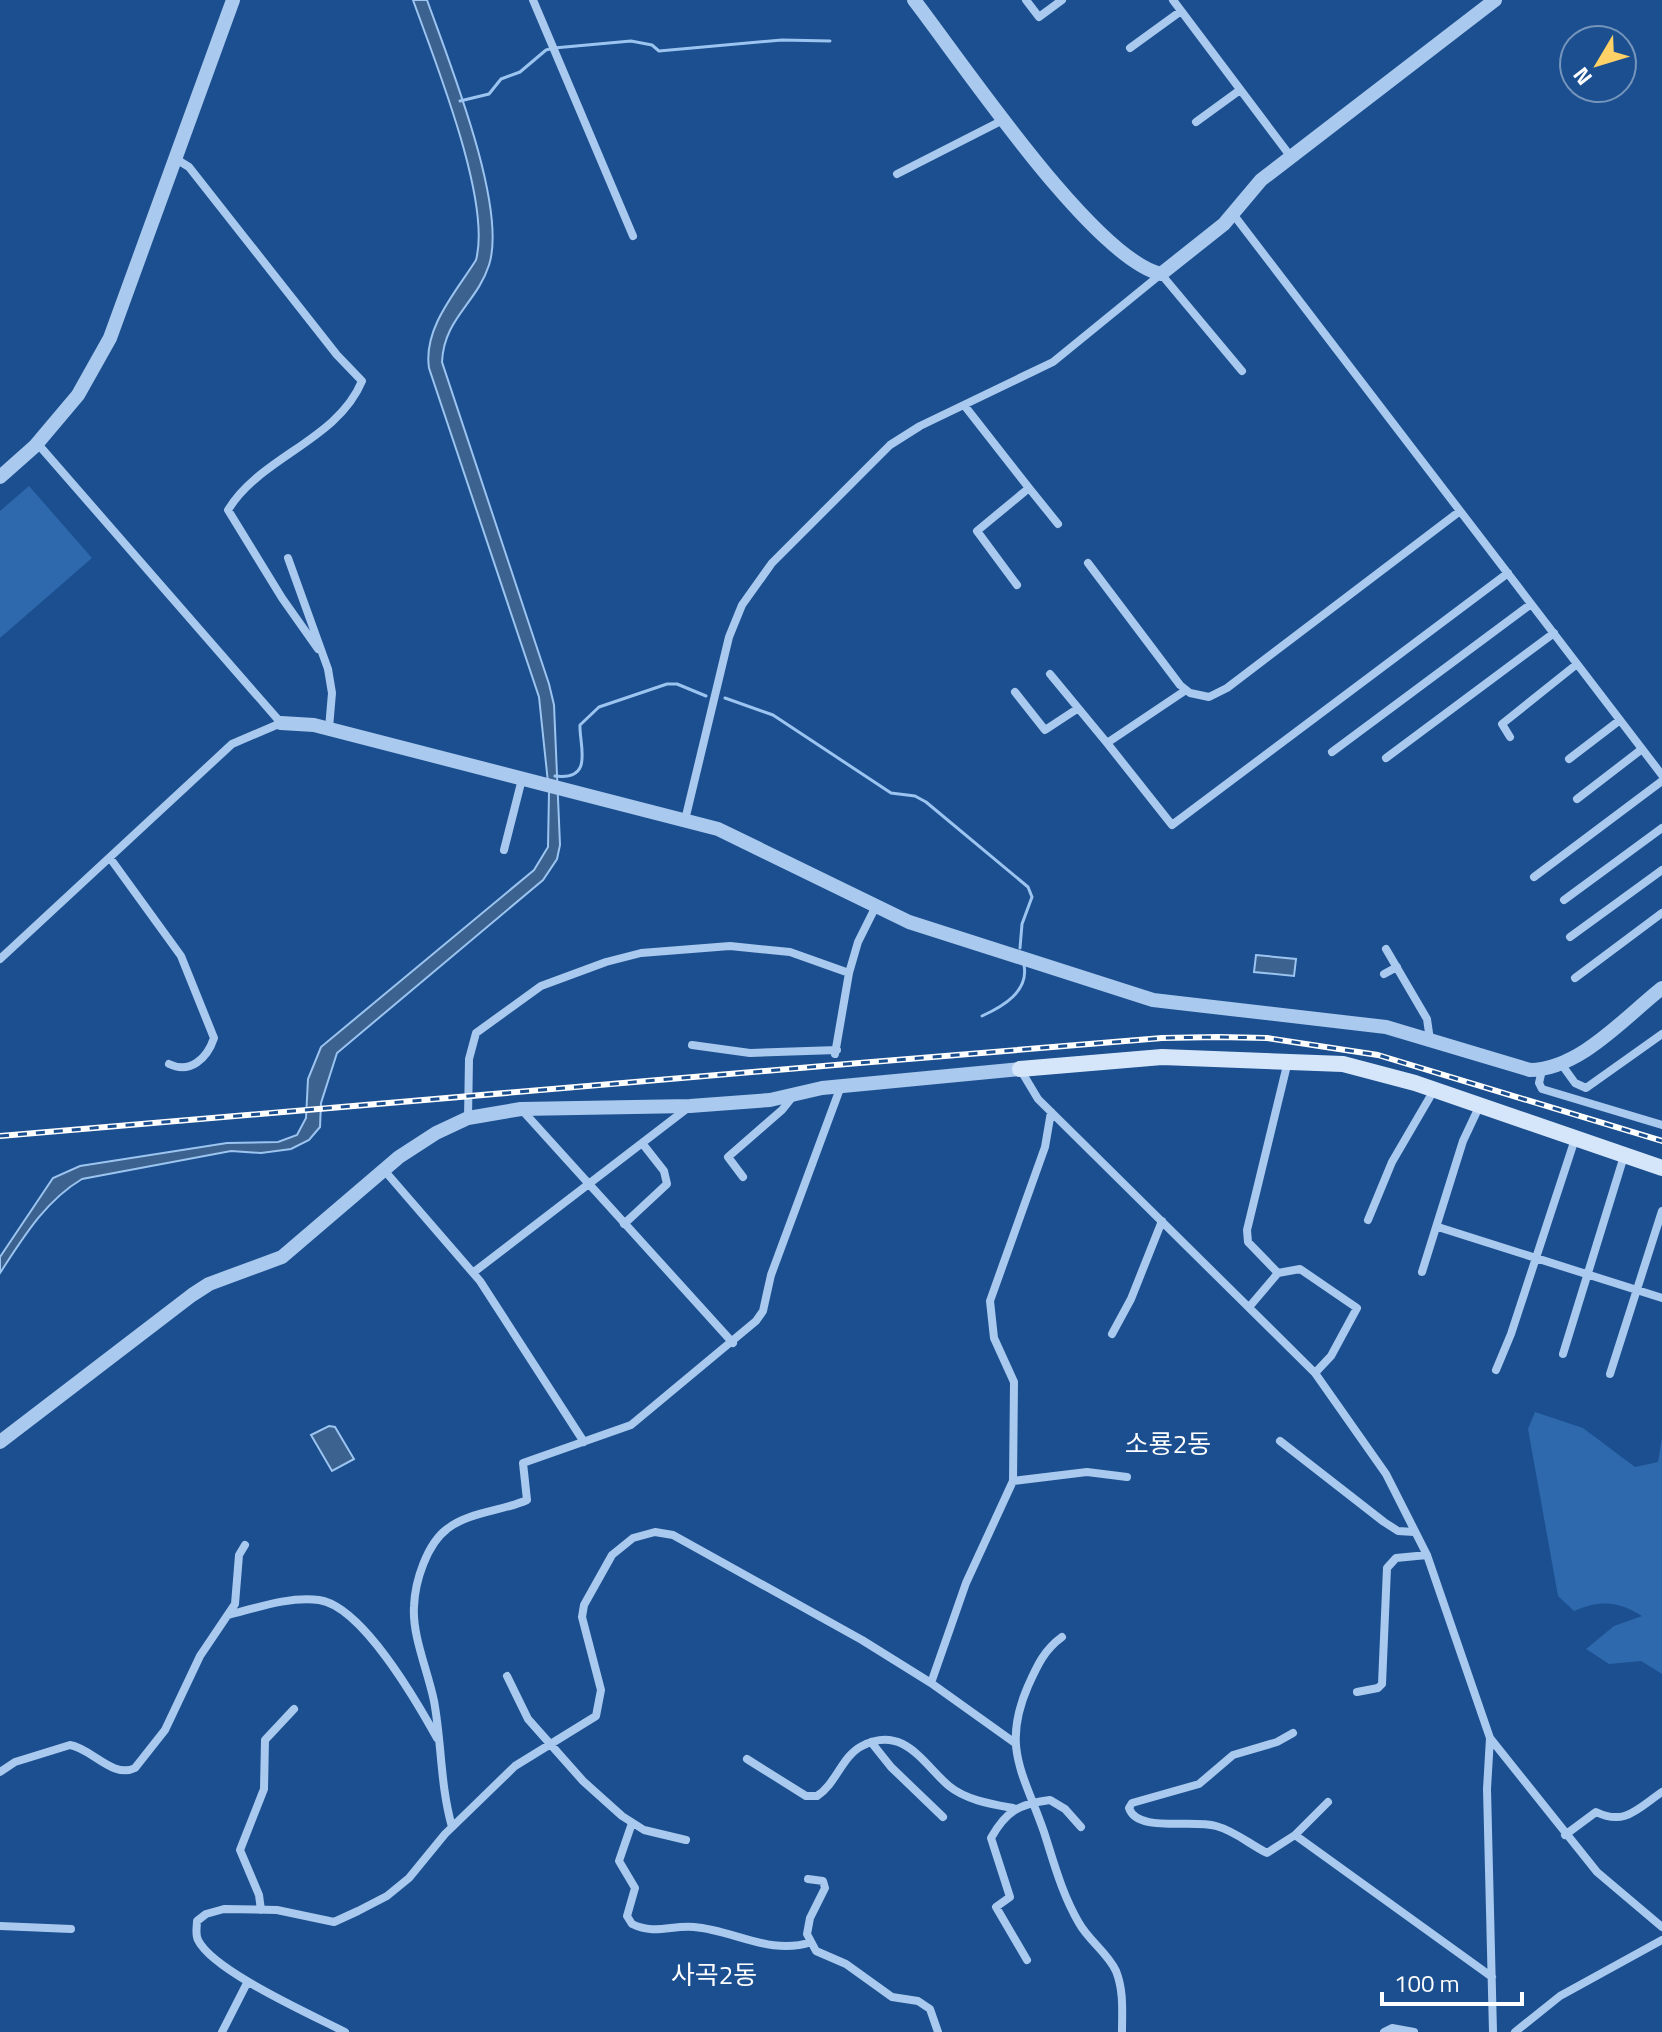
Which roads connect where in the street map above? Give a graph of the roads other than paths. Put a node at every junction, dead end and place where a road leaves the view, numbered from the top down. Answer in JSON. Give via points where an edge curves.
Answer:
{"nodes":[{"id":1,"x":233,"y":0,"type":"edge"},
{"id":2,"x":533,"y":0,"type":"edge"},
{"id":3,"x":914,"y":0,"type":"edge"},
{"id":4,"x":1026,"y":0,"type":"edge"},
{"id":5,"x":1062,"y":0,"type":"edge"},
{"id":6,"x":1173,"y":0,"type":"edge"},
{"id":7,"x":1495,"y":0,"type":"edge"},
{"id":8,"x":1181,"y":11,"type":"junction"},
{"id":9,"x":1130,"y":48,"type":"dead end"},
{"id":10,"x":1240,"y":90,"type":"junction"},
{"id":11,"x":1006,"y":119,"type":"junction"},
{"id":12,"x":1196,"y":122,"type":"dead end"},
{"id":13,"x":1291,"y":157,"type":"junction"},
{"id":14,"x":176,"y":159,"type":"junction"},
{"id":15,"x":897,"y":174,"type":"dead end"},
{"id":16,"x":1233,"y":214,"type":"junction"},
{"id":17,"x":633,"y":236,"type":"dead end"},
{"id":18,"x":1161,"y":274,"type":"junction"},
{"id":19,"x":1242,"y":371,"type":"dead end"},
{"id":20,"x":964,"y":405,"type":"junction"},
{"id":21,"x":37,"y":443,"type":"junction"},
{"id":22,"x":0,"y":477,"type":"edge"},
{"id":23,"x":1029,"y":488,"type":"junction"},
{"id":24,"x":1460,"y":511,"type":"junction"},
{"id":25,"x":1058,"y":524,"type":"dead end"},
{"id":26,"x":288,"y":558,"type":"dead end"},
{"id":27,"x":1088,"y":563,"type":"dead end"},
{"id":28,"x":1508,"y":573,"type":"junction"},
{"id":29,"x":1017,"y":585,"type":"dead end"},
{"id":30,"x":1531,"y":604,"type":"junction"},
{"id":31,"x":1554,"y":633,"type":"junction"},
{"id":32,"x":318,"y":649,"type":"junction"},
{"id":33,"x":1577,"y":664,"type":"junction"},
{"id":34,"x":1050,"y":674,"type":"dead end"},
{"id":35,"x":1186,"y":690,"type":"junction"},
{"id":36,"x":1015,"y":692,"type":"dead end"},
{"id":37,"x":1077,"y":709,"type":"junction"},
{"id":38,"x":1620,"y":720,"type":"junction"},
{"id":39,"x":281,"y":723,"type":"junction"},
{"id":40,"x":329,"y":728,"type":"junction"},
{"id":41,"x":1510,"y":737,"type":"dead end"},
{"id":42,"x":1107,"y":743,"type":"junction"},
{"id":43,"x":1642,"y":749,"type":"junction"},
{"id":44,"x":1332,"y":752,"type":"dead end"},
{"id":45,"x":1386,"y":758,"type":"dead end"},
{"id":46,"x":1569,"y":759,"type":"dead end"},
{"id":47,"x":1662,"y":775,"type":"edge"},
{"id":48,"x":529,"y":781,"type":"junction"},
{"id":49,"x":1662,"y":781,"type":"edge"},
{"id":50,"x":1577,"y":799,"type":"dead end"},
{"id":51,"x":685,"y":820,"type":"junction"},
{"id":52,"x":1662,"y":828,"type":"edge"},
{"id":53,"x":504,"y":850,"type":"dead end"},
{"id":54,"x":110,"y":858,"type":"junction"},
{"id":55,"x":1662,"y":870,"type":"edge"},
{"id":56,"x":1534,"y":877,"type":"dead end"},
{"id":57,"x":1564,"y":900,"type":"dead end"},
{"id":58,"x":875,"y":908,"type":"junction"},
{"id":59,"x":1662,"y":913,"type":"edge"},
{"id":60,"x":1570,"y":937,"type":"dead end"},
{"id":61,"x":1386,"y":949,"type":"dead end"},
{"id":62,"x":0,"y":959,"type":"edge"},
{"id":63,"x":1397,"y":967,"type":"junction"},
{"id":64,"x":849,"y":973,"type":"junction"},
{"id":65,"x":1384,"y":974,"type":"dead end"},
{"id":66,"x":1575,"y":978,"type":"dead end"},
{"id":67,"x":1662,"y":988,"type":"edge"},
{"id":68,"x":1662,"y":1034,"type":"edge"},
{"id":69,"x":1430,"y":1040,"type":"junction"},
{"id":70,"x":692,"y":1045,"type":"dead end"},
{"id":71,"x":1289,"y":1060,"type":"junction"},
{"id":72,"x":169,"y":1064,"type":"dead end"},
{"id":73,"x":1562,"y":1065,"type":"junction"},
{"id":74,"x":1020,"y":1069,"type":"junction"},
{"id":75,"x":1542,"y":1070,"type":"junction"},
{"id":76,"x":841,"y":1086,"type":"junction"},
{"id":77,"x":1434,"y":1090,"type":"junction"},
{"id":78,"x":795,"y":1094,"type":"junction"},
{"id":79,"x":690,"y":1106,"type":"junction"},
{"id":80,"x":1479,"y":1107,"type":"junction"},
{"id":81,"x":521,"y":1109,"type":"junction"},
{"id":82,"x":1051,"y":1112,"type":"junction"},
{"id":83,"x":468,"y":1118,"type":"junction"},
{"id":84,"x":1662,"y":1125,"type":"edge"},
{"id":85,"x":1575,"y":1139,"type":"junction"},
{"id":86,"x":642,"y":1143,"type":"junction"},
{"id":87,"x":1624,"y":1155,"type":"junction"},
{"id":88,"x":1662,"y":1168,"type":"edge"},
{"id":89,"x":384,"y":1170,"type":"junction"},
{"id":90,"x":743,"y":1177,"type":"dead end"},
{"id":91,"x":589,"y":1185,"type":"junction"},
{"id":92,"x":1662,"y":1211,"type":"edge"},
{"id":93,"x":1368,"y":1220,"type":"dead end"},
{"id":94,"x":1162,"y":1221,"type":"junction"},
{"id":95,"x":624,"y":1224,"type":"junction"},
{"id":96,"x":1438,"y":1227,"type":"junction"},
{"id":97,"x":1537,"y":1258,"type":"junction"},
{"id":98,"x":474,"y":1272,"type":"junction"},
{"id":99,"x":1422,"y":1272,"type":"dead end"},
{"id":100,"x":1278,"y":1273,"type":"junction"},
{"id":101,"x":1587,"y":1274,"type":"junction"},
{"id":102,"x":1637,"y":1290,"type":"junction"},
{"id":103,"x":1662,"y":1298,"type":"edge"},
{"id":104,"x":1250,"y":1306,"type":"junction"},
{"id":105,"x":1112,"y":1334,"type":"dead end"},
{"id":106,"x":733,"y":1343,"type":"junction"},
{"id":107,"x":1563,"y":1354,"type":"dead end"},
{"id":108,"x":1496,"y":1370,"type":"dead end"},
{"id":109,"x":1315,"y":1373,"type":"junction"},
{"id":110,"x":1610,"y":1374,"type":"dead end"},
{"id":111,"x":1280,"y":1441,"type":"dead end"},
{"id":112,"x":0,"y":1442,"type":"edge"},
{"id":113,"x":584,"y":1442,"type":"junction"},
{"id":114,"x":1127,"y":1477,"type":"dead end"},
{"id":115,"x":1013,"y":1481,"type":"junction"},
{"id":116,"x":1414,"y":1532,"type":"junction"},
{"id":117,"x":245,"y":1545,"type":"dead end"},
{"id":118,"x":1427,"y":1555,"type":"junction"},
{"id":119,"x":227,"y":1615,"type":"junction"},
{"id":120,"x":1062,"y":1637,"type":"dead end"},
{"id":121,"x":507,"y":1676,"type":"dead end"},
{"id":122,"x":931,"y":1683,"type":"junction"},
{"id":123,"x":1357,"y":1692,"type":"dead end"},
{"id":124,"x":294,"y":1709,"type":"dead end"},
{"id":125,"x":1293,"y":1733,"type":"dead end"},
{"id":126,"x":1490,"y":1738,"type":"junction"},
{"id":127,"x":871,"y":1742,"type":"junction"},
{"id":128,"x":1015,"y":1743,"type":"junction"},
{"id":129,"x":441,"y":1746,"type":"junction"},
{"id":130,"x":550,"y":1747,"type":"junction"},
{"id":131,"x":747,"y":1759,"type":"dead end"},
{"id":132,"x":0,"y":1772,"type":"edge"},
{"id":133,"x":1662,"y":1792,"type":"edge"},
{"id":134,"x":1328,"y":1802,"type":"dead end"},
{"id":135,"x":1031,"y":1803,"type":"junction"},
{"id":136,"x":1013,"y":1808,"type":"junction"},
{"id":137,"x":943,"y":1817,"type":"dead end"},
{"id":138,"x":632,"y":1823,"type":"junction"},
{"id":139,"x":452,"y":1827,"type":"junction"},
{"id":140,"x":1081,"y":1827,"type":"dead end"},
{"id":141,"x":1295,"y":1835,"type":"junction"},
{"id":142,"x":1565,"y":1835,"type":"junction"},
{"id":143,"x":686,"y":1840,"type":"dead end"},
{"id":144,"x":808,"y":1879,"type":"dead end"},
{"id":145,"x":261,"y":1910,"type":"junction"},
{"id":146,"x":0,"y":1926,"type":"edge"},
{"id":147,"x":1662,"y":1927,"type":"edge"},
{"id":148,"x":71,"y":1929,"type":"dead end"},
{"id":149,"x":1662,"y":1940,"type":"edge"},
{"id":150,"x":811,"y":1942,"type":"junction"},
{"id":151,"x":1027,"y":1960,"type":"dead end"},
{"id":152,"x":1492,"y":1977,"type":"junction"},
{"id":153,"x":247,"y":1983,"type":"junction"},
{"id":154,"x":222,"y":2032,"type":"edge"},
{"id":155,"x":345,"y":2032,"type":"edge"},
{"id":156,"x":938,"y":2032,"type":"edge"},
{"id":157,"x":1122,"y":2032,"type":"edge"},
{"id":158,"x":1384,"y":2032,"type":"edge"},
{"id":159,"x":1414,"y":2032,"type":"edge"},
{"id":160,"x":1493,"y":2032,"type":"edge"},
{"id":161,"x":1515,"y":2032,"type":"edge"}],
"edges":[{"from":1,"to":14,"type":"street"},
{"from":2,"to":17,"type":"street"},
{"from":3,"to":11,"type":"street"},
{"from":4,"to":5,"type":"street","via":[[1039,17]]},
{"from":6,"to":8,"type":"street"},
{"from":7,"to":13,"type":"street"},
{"from":8,"to":9,"type":"street"},
{"from":8,"to":10,"type":"street"},
{"from":10,"to":12,"type":"street"},
{"from":10,"to":13,"type":"street"},
{"from":11,"to":15,"type":"street"},
{"from":11,"to":18,"type":"street","via":[[1077,211],[1129,260]]},
{"from":13,"to":16,"type":"street","via":[[1261,180]]},
{"from":14,"to":21,"type":"street","via":[[110,338],[78,395]]},
{"from":14,"to":32,"type":"street","via":[[189,167],[362,381],[346,411],[265,472],[228,510]]},
{"from":16,"to":18,"type":"street"},
{"from":16,"to":24,"type":"street"},
{"from":18,"to":19,"type":"street"},
{"from":18,"to":20,"type":"street","via":[[1053,362]]},
{"from":20,"to":23,"type":"street"},
{"from":20,"to":51,"type":"street","via":[[890,445],[755,585],[729,637]]},
{"from":21,"to":22,"type":"street"},
{"from":21,"to":39,"type":"street"},
{"from":23,"to":25,"type":"street"},
{"from":23,"to":29,"type":"street","via":[[977,531]]},
{"from":24,"to":28,"type":"street"},
{"from":24,"to":35,"type":"street","via":[[1216,695],[1202,697]]},
{"from":26,"to":32,"type":"street"},
{"from":27,"to":35,"type":"street"},
{"from":28,"to":30,"type":"street"},
{"from":28,"to":42,"type":"street","via":[[1172,825]]},
{"from":30,"to":31,"type":"street"},
{"from":30,"to":44,"type":"street"},
{"from":31,"to":33,"type":"street"},
{"from":31,"to":45,"type":"street"},
{"from":32,"to":40,"type":"street","via":[[332,693]]},
{"from":33,"to":38,"type":"street"},
{"from":33,"to":41,"type":"street","via":[[1502,724]]},
{"from":34,"to":37,"type":"street"},
{"from":35,"to":42,"type":"street"},
{"from":36,"to":37,"type":"street","via":[[1045,730]]},
{"from":37,"to":42,"type":"street"},
{"from":38,"to":43,"type":"street"},
{"from":38,"to":46,"type":"street"},
{"from":39,"to":40,"type":"street"},
{"from":39,"to":54,"type":"street","via":[[232,744]]},
{"from":40,"to":48,"type":"street"},
{"from":43,"to":47,"type":"street"},
{"from":43,"to":50,"type":"street"},
{"from":48,"to":51,"type":"street"},
{"from":48,"to":53,"type":"street"},
{"from":49,"to":56,"type":"street"},
{"from":51,"to":58,"type":"street","via":[[742,839]]},
{"from":52,"to":57,"type":"street"},
{"from":54,"to":62,"type":"street"},
{"from":54,"to":72,"type":"street","via":[[181,956],[214,1038],[211,1049],[194,1065],[184,1069]]},
{"from":55,"to":60,"type":"street"},
{"from":58,"to":64,"type":"street"},
{"from":58,"to":69,"type":"street","via":[[1153,1000],[1386,1027]]},
{"from":59,"to":66,"type":"street"},
{"from":61,"to":63,"type":"street"},
{"from":63,"to":65,"type":"street"},
{"from":63,"to":69,"type":"street","via":[[1427,1019]]},
{"from":64,"to":70,"type":"street","via":[[836,1052],[750,1053]]},
{"from":64,"to":83,"type":"street","via":[[790,952],[730,946],[641,953],[541,986],[476,1033],[469,1059]]},
{"from":67,"to":73,"type":"street"},
{"from":68,"to":73,"type":"street","via":[[1586,1088],[1575,1083]]},
{"from":69,"to":75,"type":"street"},
{"from":71,"to":74,"type":"main road","via":[[1162,1057]]},
{"from":71,"to":77,"type":"main road","via":[[1343,1064]]},
{"from":71,"to":100,"type":"street","via":[[1247,1230],[1248,1242]]},
{"from":73,"to":75,"type":"street"},
{"from":74,"to":76,"type":"street"},
{"from":74,"to":82,"type":"street"},
{"from":75,"to":84,"type":"street","via":[[1542,1089]]},
{"from":76,"to":78,"type":"street"},
{"from":76,"to":106,"type":"street","via":[[771,1275],[763,1311]]},
{"from":77,"to":80,"type":"main road"},
{"from":77,"to":93,"type":"street","via":[[1392,1162]]},
{"from":78,"to":79,"type":"street"},
{"from":78,"to":90,"type":"street","via":[[728,1157]]},
{"from":79,"to":81,"type":"street"},
{"from":79,"to":86,"type":"street"},
{"from":80,"to":85,"type":"main road"},
{"from":80,"to":96,"type":"street","via":[[1463,1141]]},
{"from":81,"to":83,"type":"street"},
{"from":81,"to":91,"type":"street"},
{"from":82,"to":94,"type":"street"},
{"from":82,"to":115,"type":"street","via":[[1045,1147],[990,1301],[994,1338],[1014,1382]]},
{"from":83,"to":89,"type":"street","via":[[436,1133]]},
{"from":85,"to":87,"type":"main road"},
{"from":85,"to":97,"type":"street"},
{"from":86,"to":91,"type":"street"},
{"from":86,"to":95,"type":"street","via":[[667,1175],[667,1184]]},
{"from":87,"to":88,"type":"main road"},
{"from":87,"to":101,"type":"street"},
{"from":89,"to":98,"type":"street"},
{"from":89,"to":112,"type":"street","via":[[282,1257],[209,1284]]},
{"from":91,"to":95,"type":"street"},
{"from":91,"to":98,"type":"street"},
{"from":92,"to":102,"type":"street"},
{"from":94,"to":104,"type":"street"},
{"from":94,"to":105,"type":"street"},
{"from":95,"to":106,"type":"street"},
{"from":96,"to":97,"type":"street"},
{"from":96,"to":99,"type":"street"},
{"from":97,"to":101,"type":"street"},
{"from":97,"to":108,"type":"street"},
{"from":98,"to":113,"type":"street"},
{"from":100,"to":104,"type":"street"},
{"from":100,"to":109,"type":"street","via":[[1300,1269],[1357,1308],[1331,1356]]},
{"from":101,"to":102,"type":"street"},
{"from":101,"to":107,"type":"street"},
{"from":102,"to":103,"type":"street"},
{"from":102,"to":110,"type":"street"},
{"from":104,"to":109,"type":"street"},
{"from":106,"to":113,"type":"street","via":[[631,1425]]},
{"from":109,"to":116,"type":"street","via":[[1386,1474]]},
{"from":111,"to":116,"type":"street","via":[[1384,1522],[1398,1531]]},
{"from":113,"to":129,"type":"street","via":[[523,1463],[527,1500],[450,1527],[431,1551],[417,1582],[414,1608]]},
{"from":114,"to":115,"type":"street","via":[[1087,1472]]},
{"from":115,"to":122,"type":"street","via":[[966,1583]]},
{"from":116,"to":118,"type":"street"},
{"from":117,"to":119,"type":"street","via":[[239,1555],[235,1604]]},
{"from":118,"to":123,"type":"street","via":[[1396,1558],[1387,1568],[1382,1684]]},
{"from":118,"to":126,"type":"street"},
{"from":119,"to":129,"type":"street","via":[[309,1600],[326,1602],[348,1615],[395,1670]]},
{"from":119,"to":132,"type":"street","via":[[200,1656],[165,1730],[135,1768],[116,1769],[70,1745]]},
{"from":120,"to":128,"type":"street","via":[[1040,1658],[1024,1695]]},
{"from":121,"to":130,"type":"street","via":[[528,1719]]},
{"from":122,"to":128,"type":"street"},
{"from":122,"to":130,"type":"street","via":[[744,1572],[673,1535],[655,1532],[633,1538],[612,1555],[584,1605],[600,1705],[596,1716]]},
{"from":124,"to":145,"type":"street","via":[[265,1740],[264,1789],[241,1842]]},
{"from":125,"to":141,"type":"street","via":[[1233,1755],[1199,1784],[1129,1808],[1139,1821],[1218,1826],[1267,1853]]},
{"from":126,"to":142,"type":"street"},
{"from":126,"to":152,"type":"street"},
{"from":127,"to":131,"type":"street","via":[[856,1750],[817,1796],[806,1796]]},
{"from":127,"to":136,"type":"street","via":[[913,1747],[950,1787]]},
{"from":127,"to":137,"type":"street"},
{"from":128,"to":135,"type":"street"},
{"from":129,"to":139,"type":"street","via":[[441,1788]]},
{"from":130,"to":138,"type":"street"},
{"from":130,"to":139,"type":"street","via":[[515,1766]]},
{"from":133,"to":142,"type":"street","via":[[1622,1819],[1596,1812]]},
{"from":134,"to":141,"type":"street"},
{"from":135,"to":136,"type":"street"},
{"from":135,"to":140,"type":"street","via":[[1050,1800]]},
{"from":135,"to":157,"type":"street","via":[[1066,1898],[1116,1972]]},
{"from":136,"to":151,"type":"street","via":[[991,1838],[1010,1897],[996,1907]]},
{"from":138,"to":143,"type":"street"},
{"from":138,"to":150,"type":"street","via":[[619,1861],[635,1888],[627,1916],[632,1924],[651,1931],[681,1926],[716,1930],[783,1949]]},
{"from":139,"to":145,"type":"street","via":[[409,1878],[346,1917],[334,1922]]},
{"from":141,"to":152,"type":"street"},
{"from":142,"to":147,"type":"street","via":[[1597,1872]]},
{"from":144,"to":150,"type":"street","via":[[823,1881],[825,1888],[810,1918]]},
{"from":145,"to":153,"type":"street","via":[[224,1909],[197,1921],[203,1947]]},
{"from":146,"to":148,"type":"street"},
{"from":149,"to":161,"type":"street","via":[[1560,1996]]},
{"from":150,"to":156,"type":"street","via":[[816,1951],[846,1964],[892,1997],[918,2001],[930,2009]]},
{"from":152,"to":160,"type":"street"},
{"from":153,"to":154,"type":"street"},
{"from":153,"to":155,"type":"street"},
{"from":158,"to":159,"type":"street"}]}
